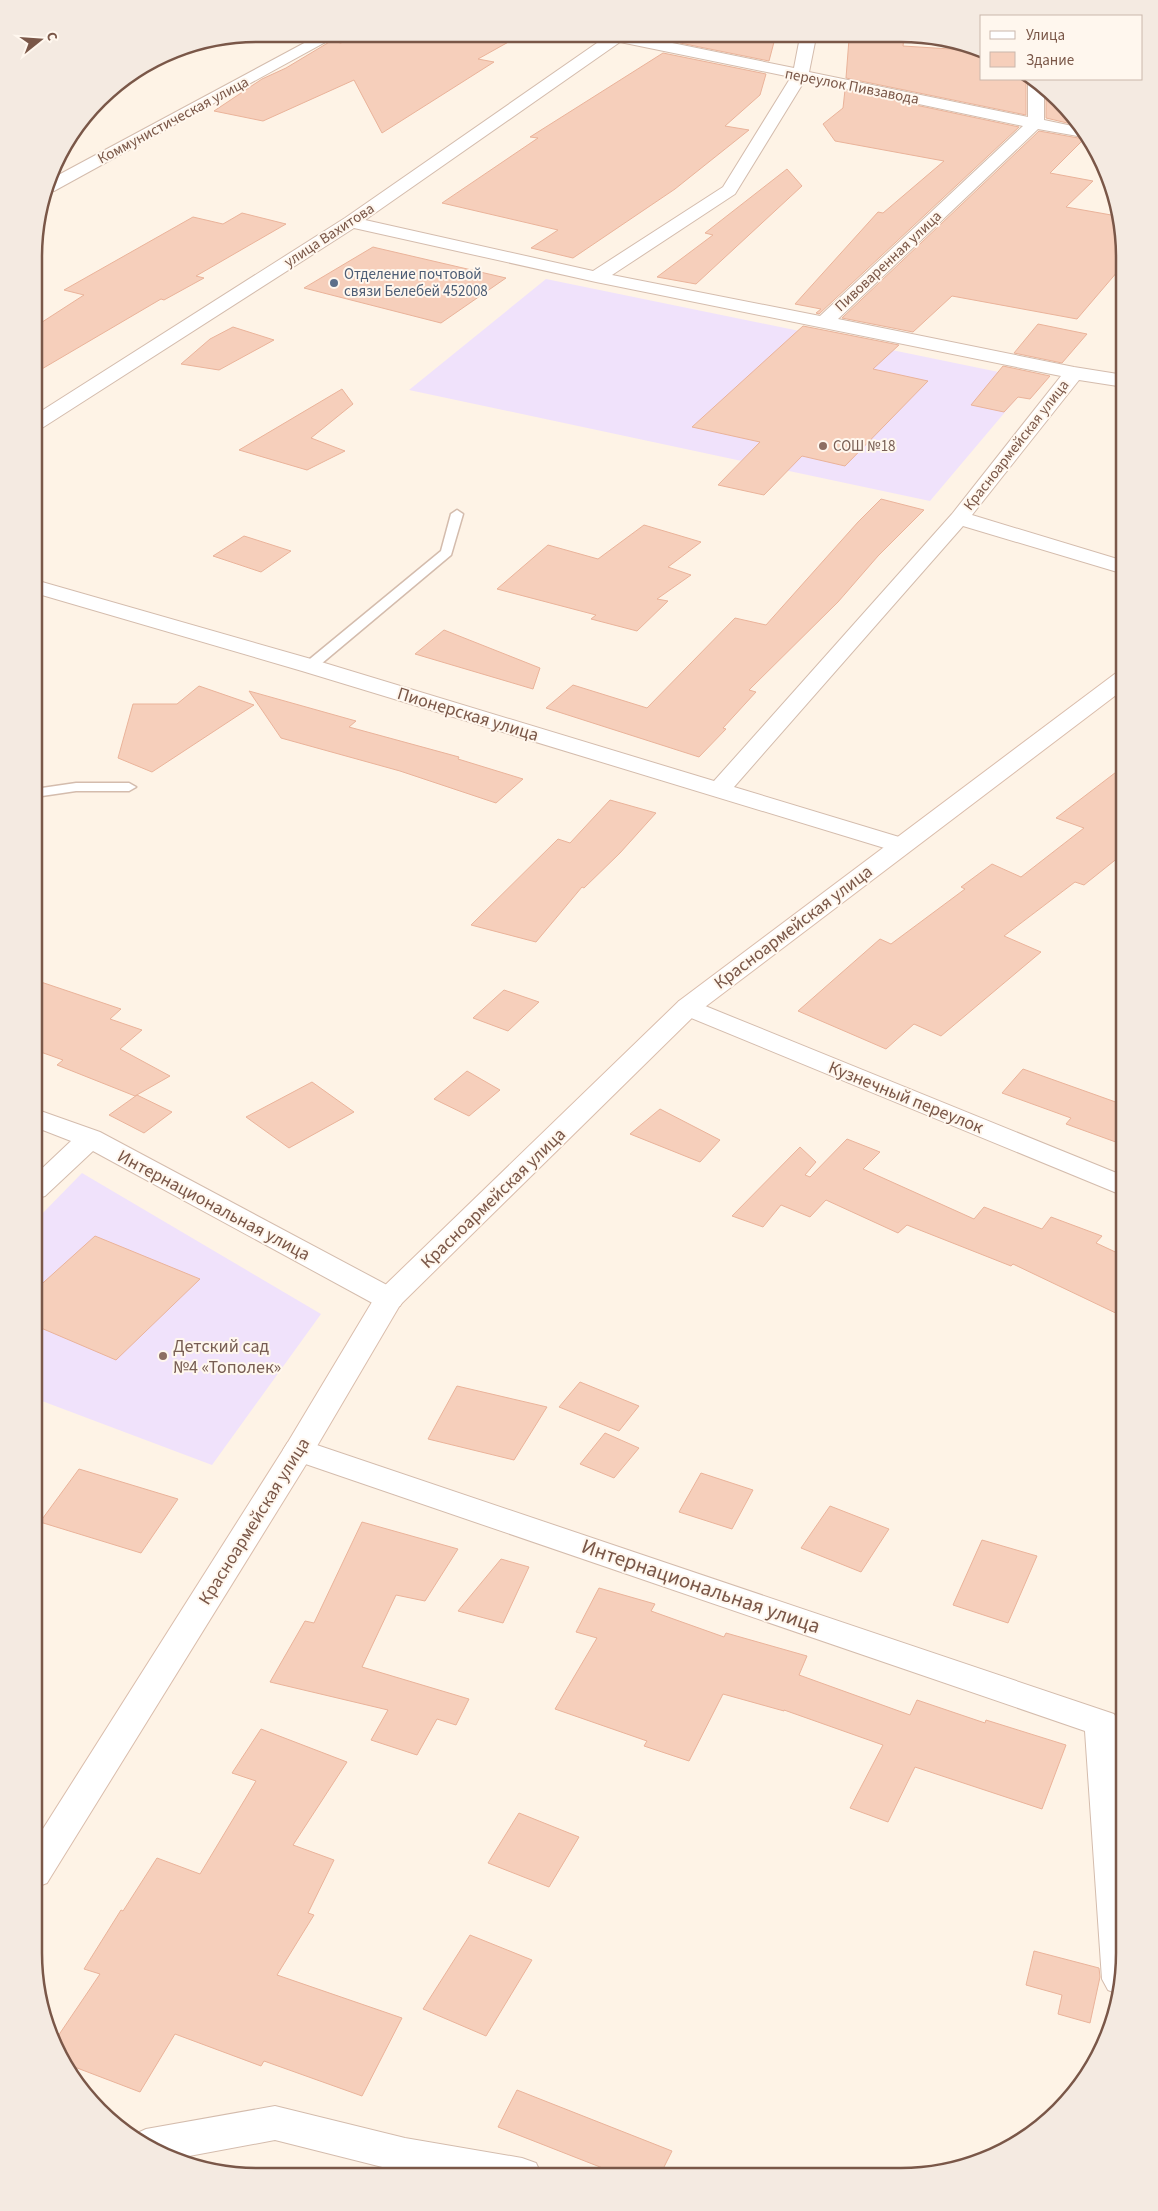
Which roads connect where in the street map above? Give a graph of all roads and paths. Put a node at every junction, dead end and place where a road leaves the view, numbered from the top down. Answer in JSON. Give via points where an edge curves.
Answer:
{"nodes":[{"id":1,"x":318,"y":42,"type":"edge"},
{"id":2,"x":606,"y":42,"type":"edge"},
{"id":3,"x":643,"y":42,"type":"edge"},
{"id":4,"x":807,"y":42,"type":"edge"},
{"id":5,"x":800,"y":76,"type":"junction"},
{"id":6,"x":1036,"y":91,"type":"edge"},
{"id":7,"x":1036,"y":122,"type":"junction"},
{"id":8,"x":1074,"y":131,"type":"edge"},
{"id":9,"x":56,"y":184,"type":"edge"},
{"id":10,"x":351,"y":222,"type":"junction"},
{"id":11,"x":596,"y":277,"type":"junction"},
{"id":12,"x":824,"y":322,"type":"junction"},
{"id":13,"x":1074,"y":373,"type":"junction"},
{"id":14,"x":1116,"y":380,"type":"edge"},
{"id":15,"x":42,"y":420,"type":"edge"},
{"id":16,"x":457,"y":514,"type":"dead end"},
{"id":17,"x":958,"y":518,"type":"junction"},
{"id":18,"x":1116,"y":566,"type":"edge"},
{"id":19,"x":42,"y":588,"type":"edge"},
{"id":20,"x":310,"y":666,"type":"junction"},
{"id":21,"x":1116,"y":685,"type":"edge"},
{"id":22,"x":129,"y":787,"type":"dead end"},
{"id":23,"x":718,"y":791,"type":"junction"},
{"id":24,"x":42,"y":792,"type":"edge"},
{"id":25,"x":900,"y":845,"type":"junction"},
{"id":26,"x":688,"y":1007,"type":"junction"},
{"id":27,"x":42,"y":1121,"type":"edge"},
{"id":28,"x":90,"y":1138,"type":"junction"},
{"id":29,"x":42,"y":1183,"type":"edge"},
{"id":30,"x":1116,"y":1184,"type":"edge"},
{"id":31,"x":389,"y":1300,"type":"junction"},
{"id":32,"x":299,"y":1450,"type":"junction"},
{"id":33,"x":42,"y":1860,"type":"edge"},
{"id":34,"x":1116,"y":1912,"type":"edge"},
{"id":35,"x":158,"y":2144,"type":"edge"},
{"id":36,"x":475,"y":2168,"type":"edge"}],
"edges":[{"from":1,"to":9,"type":"street","name":"Коммунистическая улица"},
{"from":2,"to":10,"type":"street","name":"улица Вахитова"},
{"from":3,"to":5,"type":"street","name":"переулок Пивзавода"},
{"from":4,"to":5,"type":"street"},
{"from":5,"to":7,"type":"street","name":"переулок Пивзавода"},
{"from":5,"to":11,"type":"street","via":[[729,190]]},
{"from":6,"to":7,"type":"street"},
{"from":7,"to":8,"type":"street","name":"переулок Пивзавода"},
{"from":7,"to":12,"type":"street","name":"Пивоваренная улица"},
{"from":10,"to":11,"type":"street"},
{"from":10,"to":15,"type":"street","name":"улица Вахитова"},
{"from":11,"to":12,"type":"street"},
{"from":12,"to":13,"type":"street","name":"Пивоваренная улица"},
{"from":13,"to":14,"type":"street","name":"Пивоваренная улица"},
{"from":13,"to":17,"type":"street","name":"Красноармейская улица"},
{"from":16,"to":20,"type":"lane","via":[[447,552]]},
{"from":17,"to":18,"type":"street","name":"Красноармейская улица"},
{"from":17,"to":23,"type":"street","name":"Красноармейская улица"},
{"from":19,"to":20,"type":"street","name":"Пионерская улица"},
{"from":20,"to":23,"type":"street","name":"Пионерская улица"},
{"from":21,"to":25,"type":"street","name":"Красноармейская улица"},
{"from":22,"to":24,"type":"lane","via":[[76,787]]},
{"from":23,"to":25,"type":"street","name":"Пионерская улица"},
{"from":25,"to":26,"type":"street","name":"Красноармейская улица"},
{"from":26,"to":30,"type":"street","name":"Кузнечный переулок"},
{"from":26,"to":31,"type":"street","name":"Красноармейская улица"},
{"from":27,"to":28,"type":"street","name":"Интернациональная улица"},
{"from":28,"to":29,"type":"street"},
{"from":28,"to":31,"type":"street","name":"Интернациональная улица"},
{"from":31,"to":32,"type":"street","name":"Красноармейская улица"},
{"from":32,"to":33,"type":"street","name":"Красноармейская улица"},
{"from":32,"to":34,"type":"street","name":"Интернациональная улица","via":[[1102,1723]]},
{"from":35,"to":36,"type":"street","via":[[275,2123],[405,2156]]}]}
